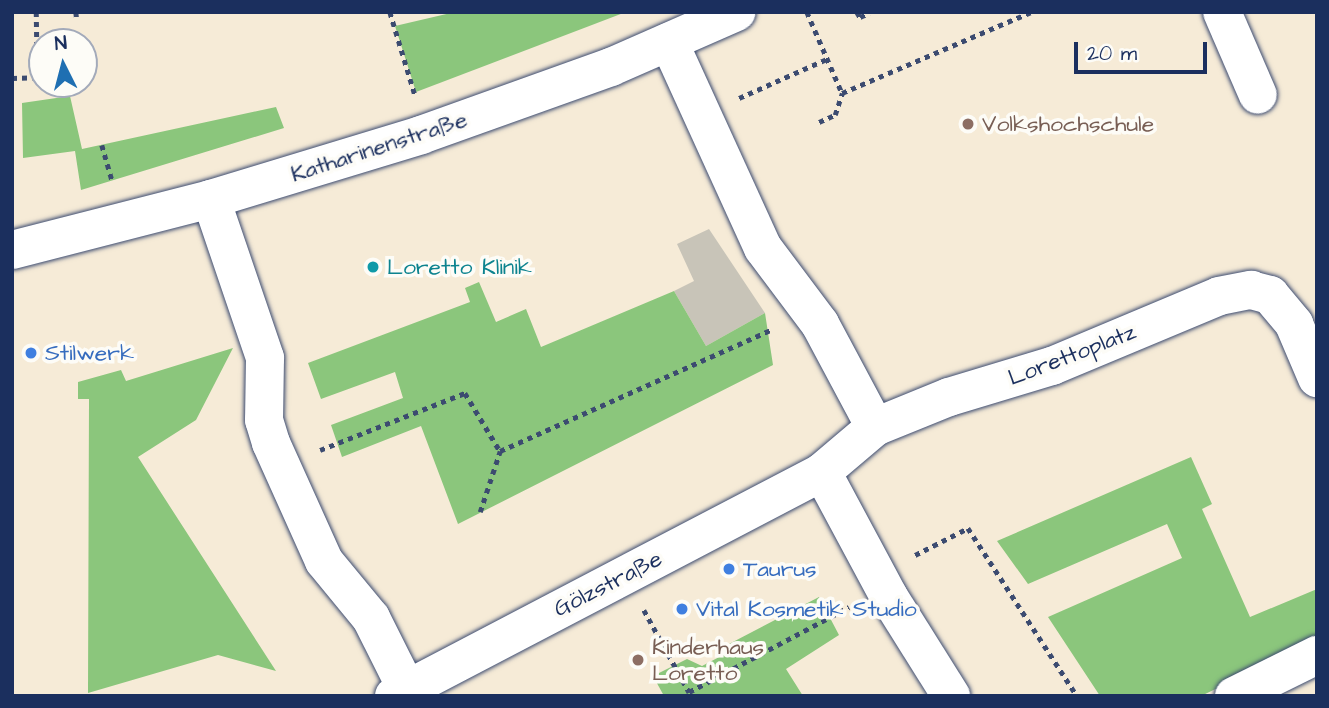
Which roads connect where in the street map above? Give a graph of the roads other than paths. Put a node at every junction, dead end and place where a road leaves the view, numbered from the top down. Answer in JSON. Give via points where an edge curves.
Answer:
{"nodes":[{"id":1,"x":736,"y":12,"type":"edge"},
{"id":2,"x":1222,"y":12,"type":"edge"},
{"id":3,"x":669,"y":42,"type":"junction"},
{"id":4,"x":1258,"y":96,"type":"dead end"},
{"id":5,"x":211,"y":199,"type":"junction"},
{"id":6,"x":12,"y":250,"type":"edge"},
{"id":7,"x":1317,"y":378,"type":"edge"},
{"id":8,"x":875,"y":427,"type":"junction"},
{"id":9,"x":822,"y":472,"type":"junction"},
{"id":10,"x":1317,"y":655,"type":"edge"},
{"id":11,"x":1253,"y":692,"type":"edge"},
{"id":12,"x":403,"y":693,"type":"edge"},
{"id":13,"x":951,"y":696,"type":"edge"}],
"edges":[{"from":1,"to":3,"type":"street","name":"Katharinenstraße"},
{"from":2,"to":4,"type":"street"},
{"from":3,"to":5,"type":"street","name":"Katharinenstraße","via":[[427,133]]},
{"from":3,"to":8,"type":"street","via":[[764,248],[820,324]]},
{"from":5,"to":6,"type":"street","name":"Katharinenstraße"},
{"from":5,"to":12,"type":"street","via":[[265,358],[264,420],[280,466],[324,561],[371,618]]},
{"from":7,"to":8,"type":"street","name":"Lorettoplatz","via":[[1294,324],[1270,295],[1251,290],[1219,296],[1052,366],[949,397]]},
{"from":8,"to":9,"type":"street","name":"Gölzstraße"},
{"from":9,"to":12,"type":"street","name":"Gölzstraße"},
{"from":9,"to":13,"type":"street","via":[[881,582]]},
{"from":10,"to":11,"type":"street"}]}
